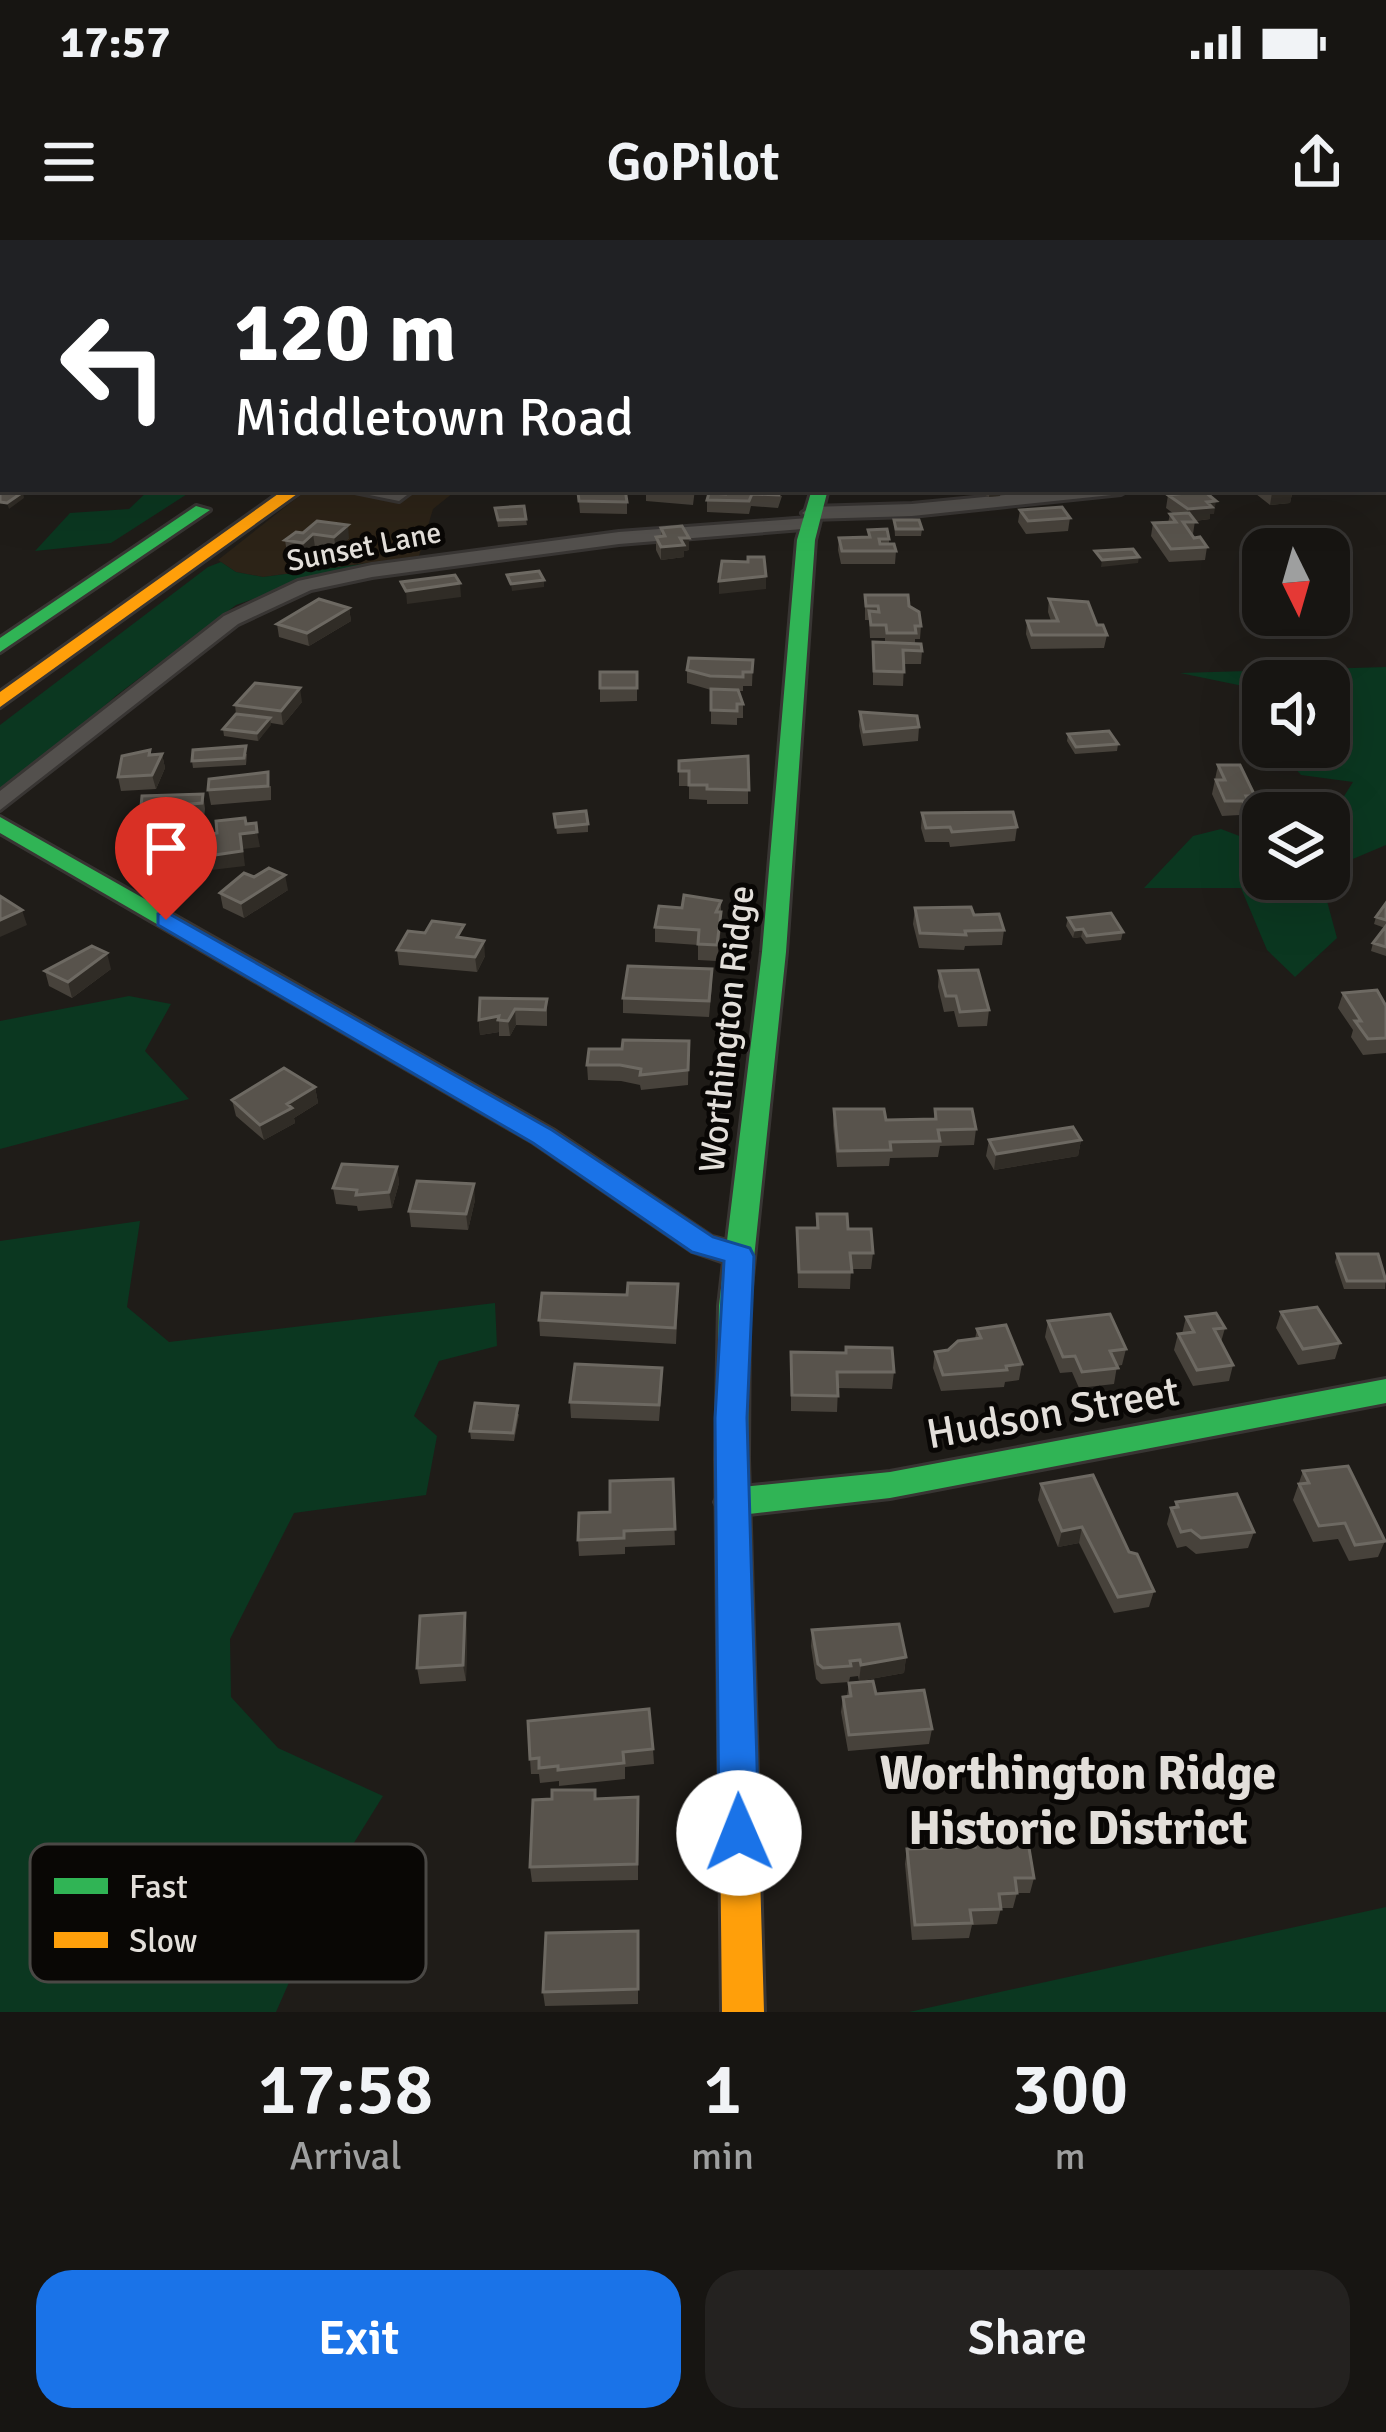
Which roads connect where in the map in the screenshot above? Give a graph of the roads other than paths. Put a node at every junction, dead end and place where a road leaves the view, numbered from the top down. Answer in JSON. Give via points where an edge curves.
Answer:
{"nodes":[{"id":1,"x":292,"y":492,"type":"edge"},
{"id":2,"x":379,"y":492,"type":"edge"},
{"id":3,"x":406,"y":492,"type":"edge"},
{"id":4,"x":1089,"y":492,"type":"edge"},
{"id":5,"x":220,"y":500,"type":"dead end"},
{"id":6,"x":813,"y":508,"type":"edge"},
{"id":7,"x":0,"y":646,"type":"edge"},
{"id":8,"x":0,"y":701,"type":"edge"},
{"id":9,"x":0,"y":803,"type":"edge"},
{"id":10,"x":0,"y":824,"type":"edge"},
{"id":11,"x":739,"y":1256,"type":"junction"},
{"id":12,"x":1386,"y":1391,"type":"edge"},
{"id":13,"x":732,"y":1502,"type":"junction"},
{"id":14,"x":743,"y":2012,"type":"edge"}],
"edges":[{"from":1,"to":8,"type":"main road"},
{"from":2,"to":3,"type":"lane"},
{"from":4,"to":6,"type":"street","name":"Sunset Lane","via":[[912,509]]},
{"from":5,"to":7,"type":"main road"},
{"from":6,"to":9,"type":"street","name":"Sunset Lane","via":[[305,585],[231,620]]},
{"from":6,"to":11,"type":"main road","name":"Worthington Ridge"},
{"from":10,"to":11,"type":"main road","via":[[543,1136],[702,1244]]},
{"from":11,"to":13,"type":"main road","name":"Worthington Ridge"},
{"from":12,"to":13,"type":"main road","name":"Hudson Street","via":[[955,1474]]},
{"from":13,"to":14,"type":"main road","name":"Worthington Ridge"}]}
